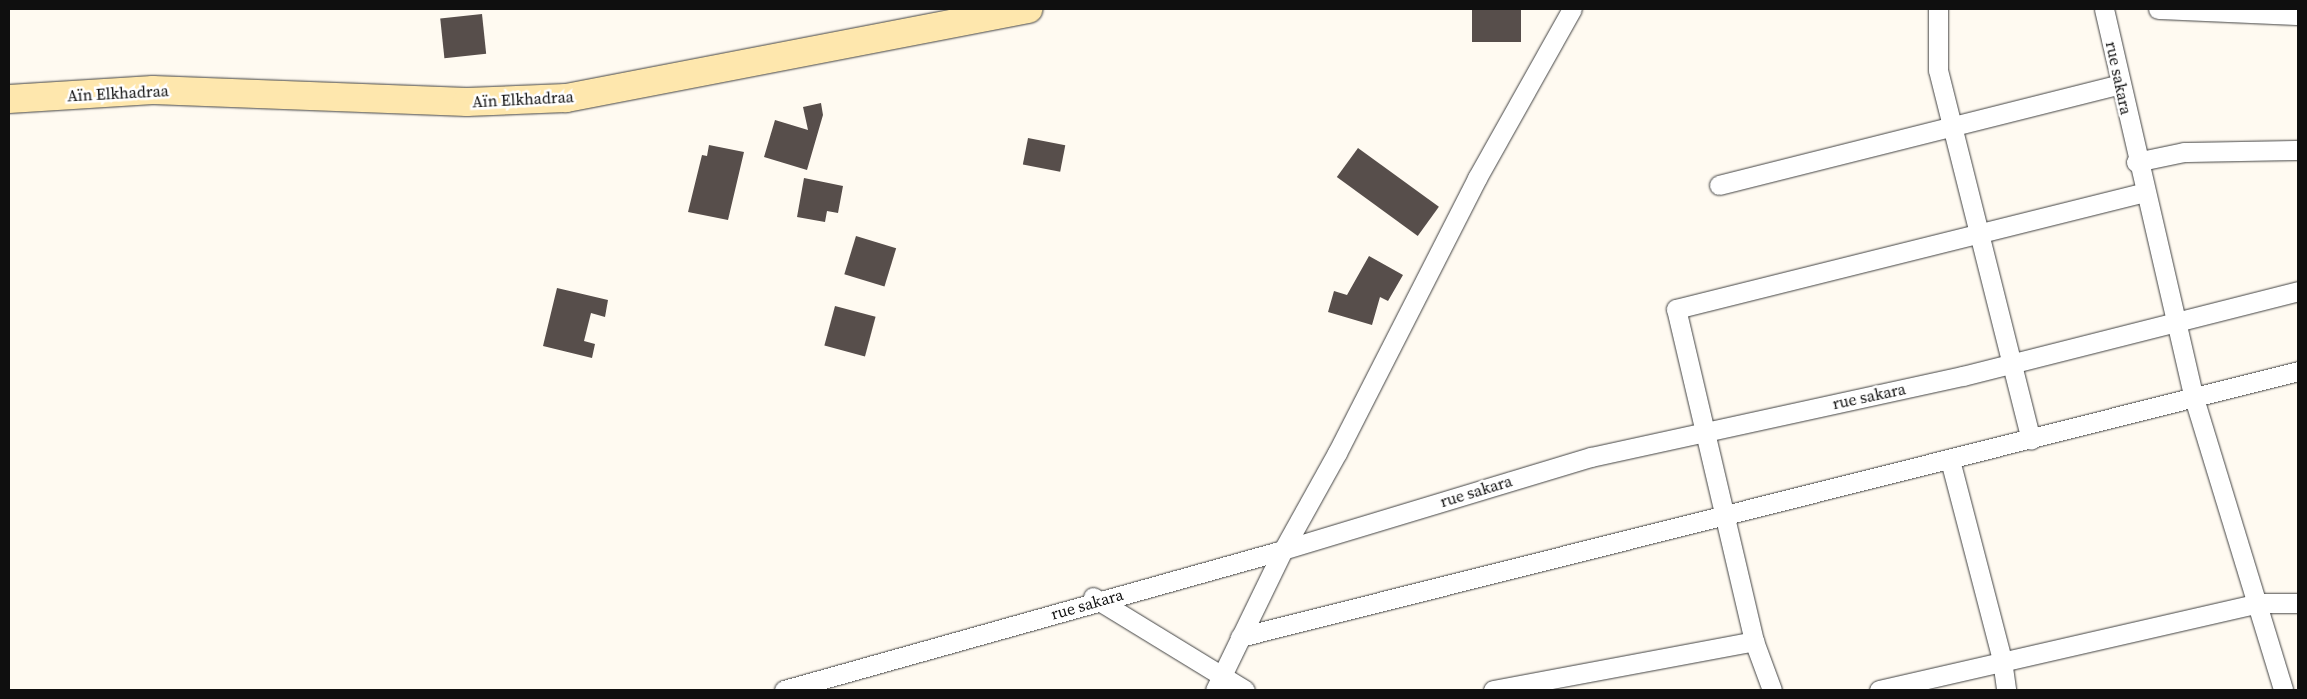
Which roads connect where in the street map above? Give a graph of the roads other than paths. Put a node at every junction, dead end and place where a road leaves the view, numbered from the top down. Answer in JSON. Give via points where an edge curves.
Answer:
{"nodes":[{"id":1,"x":1028,"y":9,"type":"edge"},
{"id":2,"x":1572,"y":9,"type":"edge"},
{"id":3,"x":1938,"y":9,"type":"edge"},
{"id":4,"x":2104,"y":9,"type":"edge"},
{"id":5,"x":2158,"y":9,"type":"edge"},
{"id":6,"x":2298,"y":15,"type":"edge"},
{"id":7,"x":2120,"y":84,"type":"junction"},
{"id":8,"x":9,"y":99,"type":"edge"},
{"id":9,"x":1953,"y":126,"type":"junction"},
{"id":10,"x":2298,"y":150,"type":"edge"},
{"id":11,"x":2136,"y":162,"type":"junction"},
{"id":12,"x":1719,"y":185,"type":"dead end"},
{"id":13,"x":2144,"y":192,"type":"junction"},
{"id":14,"x":1980,"y":233,"type":"junction"},
{"id":15,"x":2298,"y":291,"type":"edge"},
{"id":16,"x":2175,"y":322,"type":"junction"},
{"id":17,"x":2012,"y":363,"type":"junction"},
{"id":18,"x":2298,"y":371,"type":"edge"},
{"id":19,"x":2194,"y":398,"type":"junction"},
{"id":20,"x":1705,"y":432,"type":"junction"},
{"id":21,"x":2031,"y":439,"type":"junction"},
{"id":22,"x":1950,"y":460,"type":"junction"},
{"id":23,"x":1725,"y":518,"type":"junction"},
{"id":24,"x":1283,"y":550,"type":"junction"},
{"id":25,"x":1093,"y":597,"type":"junction"},
{"id":26,"x":2258,"y":603,"type":"junction"},
{"id":27,"x":2298,"y":603,"type":"edge"},
{"id":28,"x":1240,"y":637,"type":"junction"},
{"id":29,"x":1754,"y":641,"type":"junction"},
{"id":30,"x":2002,"y":660,"type":"junction"},
{"id":31,"x":1218,"y":683,"type":"edge"},
{"id":32,"x":784,"y":690,"type":"edge"},
{"id":33,"x":1245,"y":690,"type":"edge"},
{"id":34,"x":1493,"y":690,"type":"edge"},
{"id":35,"x":1772,"y":690,"type":"edge"},
{"id":36,"x":1879,"y":690,"type":"edge"},
{"id":37,"x":2006,"y":690,"type":"edge"},
{"id":38,"x":2282,"y":690,"type":"edge"}],
"edges":[{"from":1,"to":8,"type":"main road","name":"Aïn Elkhadraa","via":[[566,98],[467,102],[153,90]]},
{"from":2,"to":24,"type":"street","via":[[1477,178],[1337,453]]},
{"from":3,"to":9,"type":"street","via":[[1938,70]]},
{"from":4,"to":7,"type":"street","name":"rue sakara"},
{"from":5,"to":6,"type":"street"},
{"from":7,"to":9,"type":"street"},
{"from":7,"to":11,"type":"street","name":"rue sakara"},
{"from":9,"to":12,"type":"street"},
{"from":9,"to":14,"type":"street"},
{"from":10,"to":11,"type":"street","via":[[2184,152]]},
{"from":11,"to":13,"type":"street","name":"rue sakara"},
{"from":13,"to":14,"type":"street"},
{"from":13,"to":16,"type":"street","name":"rue sakara"},
{"from":14,"to":17,"type":"street"},
{"from":14,"to":20,"type":"street","via":[[1676,309]]},
{"from":15,"to":16,"type":"street","name":"rue sakara"},
{"from":16,"to":17,"type":"street","name":"rue sakara"},
{"from":16,"to":19,"type":"street"},
{"from":17,"to":20,"type":"street","name":"rue sakara"},
{"from":17,"to":21,"type":"street"},
{"from":18,"to":19,"type":"street"},
{"from":19,"to":21,"type":"street"},
{"from":19,"to":26,"type":"street"},
{"from":20,"to":23,"type":"street"},
{"from":20,"to":24,"type":"street","name":"rue sakara","via":[[1591,457]]},
{"from":21,"to":22,"type":"street"},
{"from":22,"to":23,"type":"street"},
{"from":22,"to":30,"type":"street"},
{"from":23,"to":28,"type":"street"},
{"from":23,"to":29,"type":"street"},
{"from":24,"to":25,"type":"street","name":"rue sakara"},
{"from":24,"to":28,"type":"street"},
{"from":25,"to":31,"type":"street"},
{"from":25,"to":32,"type":"street","name":"rue sakara"},
{"from":26,"to":27,"type":"street"},
{"from":26,"to":30,"type":"street"},
{"from":26,"to":38,"type":"street"},
{"from":28,"to":31,"type":"street"},
{"from":29,"to":34,"type":"street"},
{"from":29,"to":35,"type":"street"},
{"from":30,"to":36,"type":"street"},
{"from":30,"to":37,"type":"street"},
{"from":31,"to":33,"type":"street"}]}
